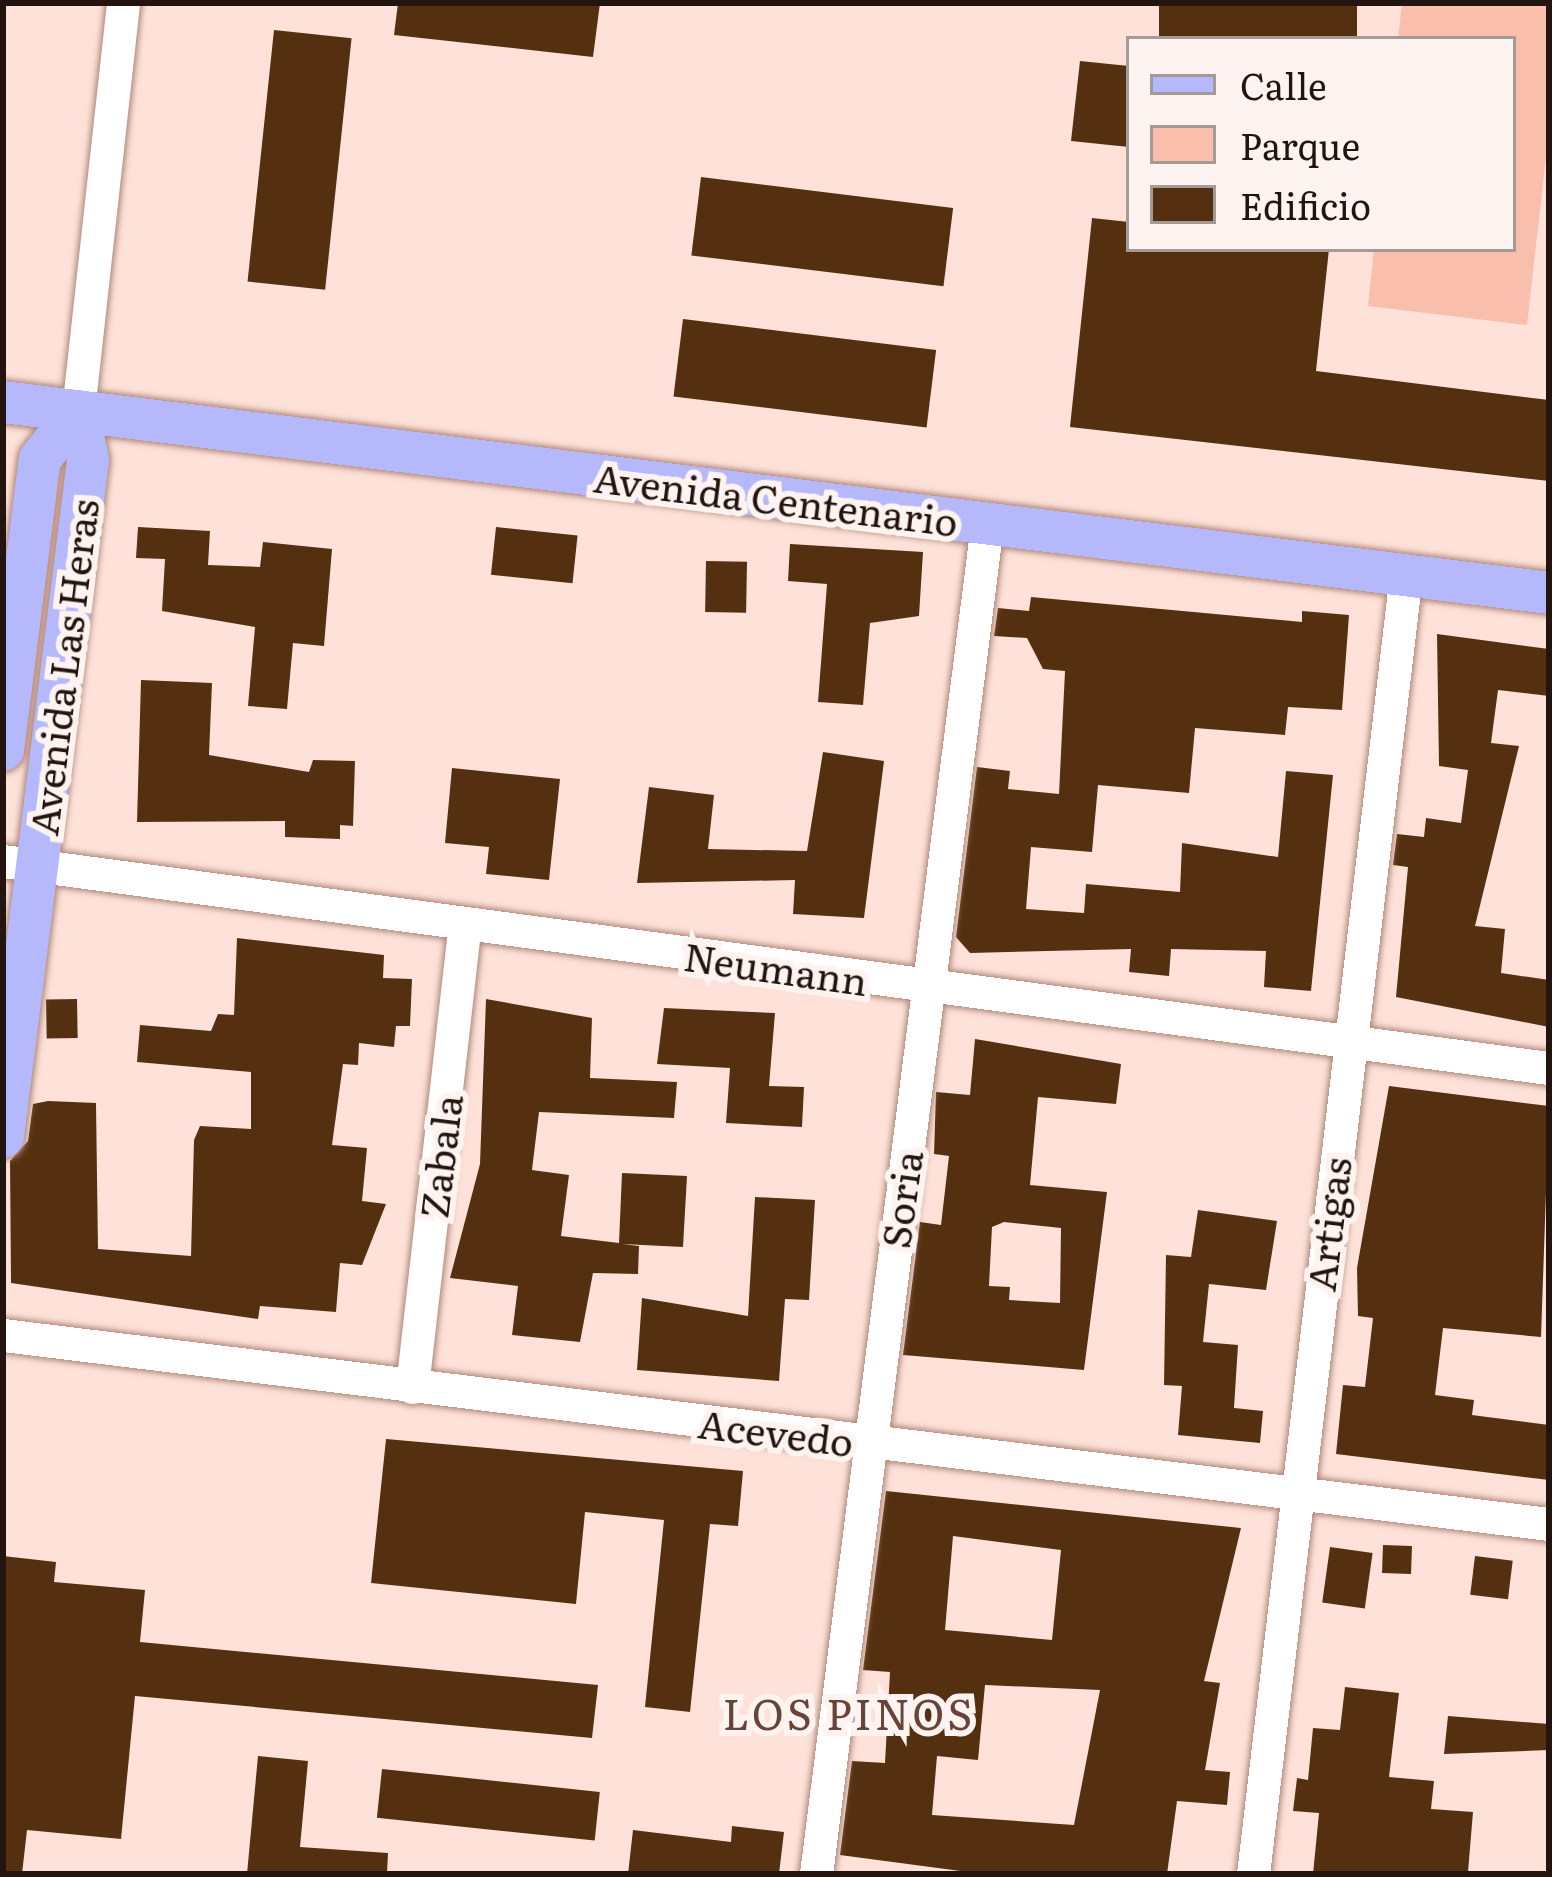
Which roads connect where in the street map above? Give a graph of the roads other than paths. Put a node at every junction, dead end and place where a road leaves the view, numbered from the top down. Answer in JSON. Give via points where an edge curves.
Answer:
{"nodes":[{"id":1,"x":123,"y":3,"type":"edge"},
{"id":2,"x":3,"y":402,"type":"edge"},
{"id":3,"x":79,"y":411,"type":"junction"},
{"id":4,"x":987,"y":524,"type":"junction"},
{"id":5,"x":1406,"y":574,"type":"junction"},
{"id":6,"x":1549,"y":593,"type":"edge"},
{"id":7,"x":7,"y":688,"type":"edge"},
{"id":8,"x":3,"y":750,"type":"edge"},
{"id":9,"x":20,"y":863,"type":"edge"},
{"id":10,"x":465,"y":925,"type":"junction"},
{"id":11,"x":929,"y":988,"type":"junction"},
{"id":12,"x":1348,"y":1042,"type":"junction"},
{"id":13,"x":1549,"y":1068,"type":"edge"},
{"id":14,"x":3,"y":1137,"type":"edge"},
{"id":15,"x":3,"y":1335,"type":"edge"},
{"id":16,"x":412,"y":1387,"type":"junction"},
{"id":17,"x":868,"y":1443,"type":"junction"},
{"id":18,"x":1294,"y":1494,"type":"junction"},
{"id":19,"x":1549,"y":1524,"type":"edge"},
{"id":20,"x":816,"y":1874,"type":"edge"},
{"id":21,"x":1252,"y":1874,"type":"edge"}],
"edges":[{"from":1,"to":3,"type":"street","name":"Avenida Las Heras"},
{"from":2,"to":3,"type":"main road","name":"Avenida Centenario"},
{"from":3,"to":4,"type":"main road","name":"Avenida Centenario"},
{"from":3,"to":7,"type":"main road","name":"Avenida Las Heras","via":[[40,459]]},
{"from":3,"to":9,"type":"main road","name":"Avenida Las Heras","via":[[88,460]]},
{"from":4,"to":5,"type":"main road","name":"Avenida Centenario"},
{"from":4,"to":11,"type":"street","name":"Soria"},
{"from":5,"to":6,"type":"main road","name":"Avenida Centenario"},
{"from":5,"to":12,"type":"street","name":"Artigas"},
{"from":7,"to":8,"type":"main road","name":"Avenida Las Heras"},
{"from":9,"to":10,"type":"street","name":"Neumann"},
{"from":9,"to":14,"type":"main road","name":"Avenida Las Heras"},
{"from":10,"to":11,"type":"street","name":"Neumann"},
{"from":10,"to":16,"type":"street","name":"Zabala"},
{"from":11,"to":12,"type":"street","name":"Neumann"},
{"from":11,"to":17,"type":"street","name":"Soria"},
{"from":12,"to":13,"type":"street","name":"Neumann"},
{"from":12,"to":18,"type":"street","name":"Artigas"},
{"from":15,"to":16,"type":"street","name":"Acevedo"},
{"from":16,"to":17,"type":"street","name":"Acevedo"},
{"from":17,"to":18,"type":"street","name":"Acevedo"},
{"from":17,"to":20,"type":"street","name":"Soria"},
{"from":18,"to":19,"type":"street","name":"Acevedo"},
{"from":18,"to":21,"type":"street","name":"Artigas"}]}
